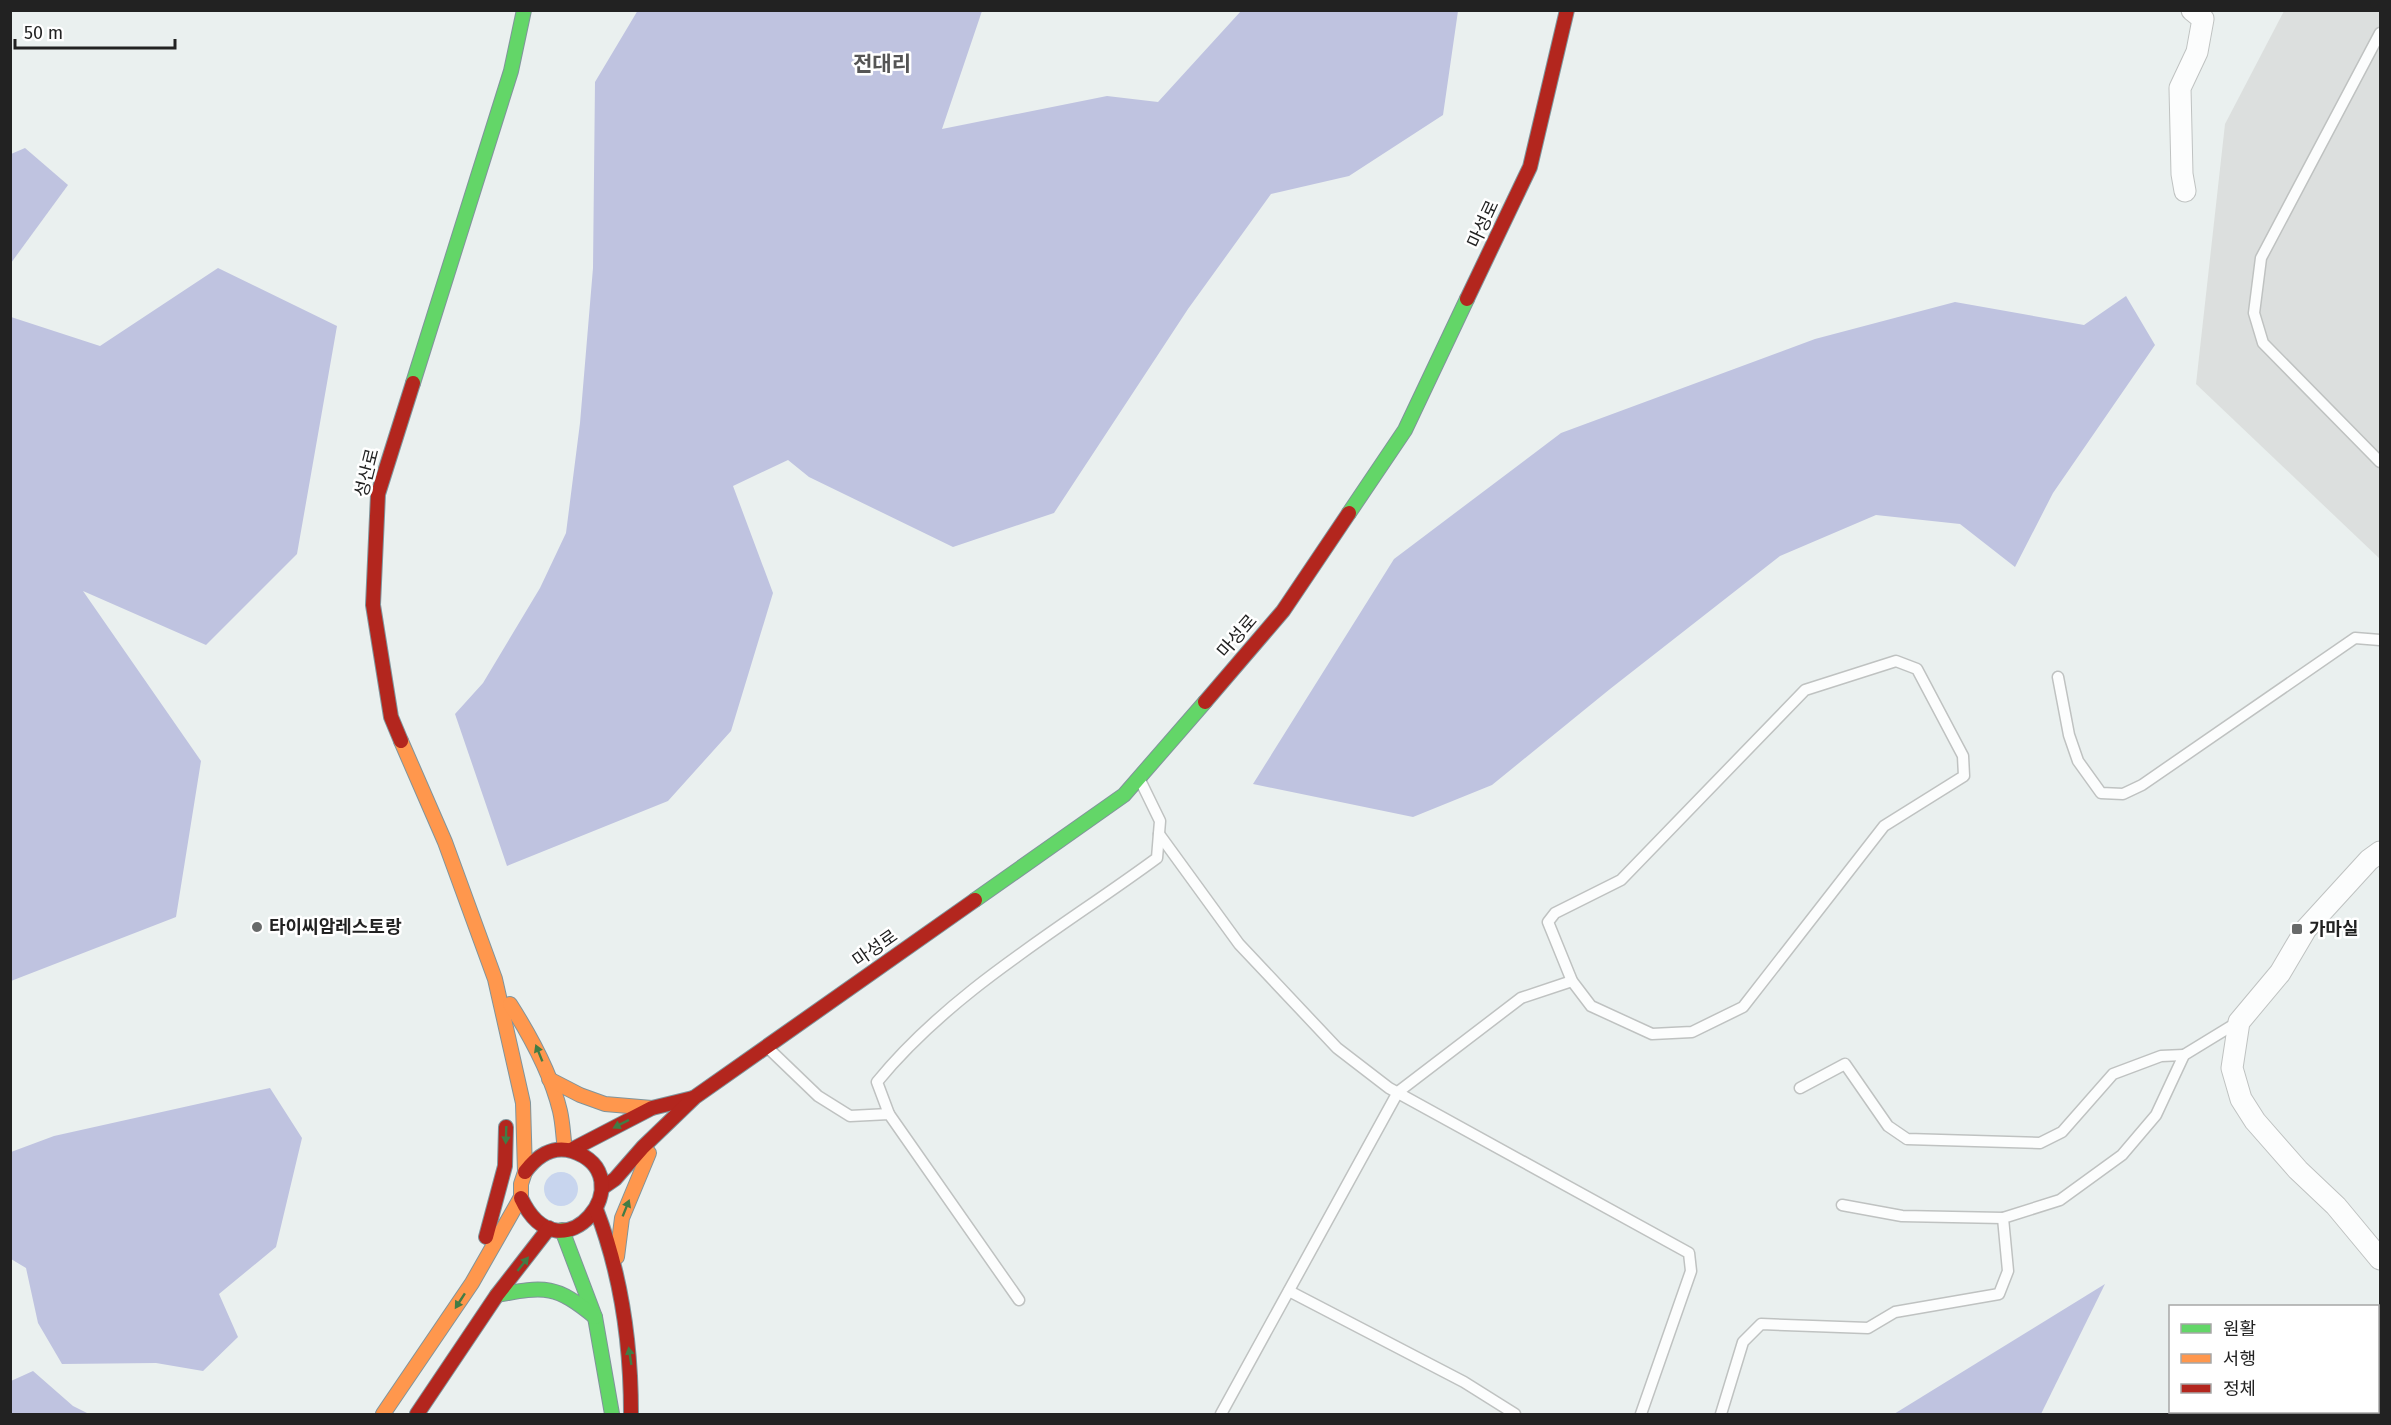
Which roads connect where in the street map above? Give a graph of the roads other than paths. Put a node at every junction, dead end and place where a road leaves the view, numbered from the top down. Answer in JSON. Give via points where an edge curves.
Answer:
{"nodes":[{"id":1,"x":524,"y":10,"type":"edge"},
{"id":2,"x":1567,"y":10,"type":"edge"},
{"id":3,"x":2192,"y":10,"type":"edge"},
{"id":4,"x":2380,"y":33,"type":"edge"},
{"id":5,"x":2185,"y":191,"type":"dead end"},
{"id":6,"x":2380,"y":462,"type":"edge"},
{"id":7,"x":2380,"y":640,"type":"edge"},
{"id":8,"x":2058,"y":677,"type":"dead end"},
{"id":9,"x":1139,"y":778,"type":"junction"},
{"id":10,"x":1159,"y":834,"type":"junction"},
{"id":11,"x":2380,"y":852,"type":"edge"},
{"id":12,"x":495,"y":979,"type":"junction"},
{"id":13,"x":1572,"y":981,"type":"junction"},
{"id":14,"x":2239,"y":1022,"type":"junction"},
{"id":15,"x":509,"y":1035,"type":"junction"},
{"id":16,"x":767,"y":1047,"type":"junction"},
{"id":17,"x":2184,"y":1055,"type":"junction"},
{"id":18,"x":549,"y":1079,"type":"junction"},
{"id":19,"x":1800,"y":1088,"type":"dead end"},
{"id":20,"x":1398,"y":1092,"type":"junction"},
{"id":21,"x":695,"y":1097,"type":"junction"},
{"id":22,"x":652,"y":1108,"type":"junction"},
{"id":23,"x":889,"y":1114,"type":"junction"},
{"id":24,"x":656,"y":1137,"type":"junction"},
{"id":25,"x":568,"y":1150,"type":"junction"},
{"id":26,"x":525,"y":1172,"type":"junction"},
{"id":27,"x":602,"y":1188,"type":"junction"},
{"id":28,"x":521,"y":1197,"type":"junction"},
{"id":29,"x":1842,"y":1205,"type":"dead end"},
{"id":30,"x":596,"y":1209,"type":"junction"},
{"id":31,"x":2003,"y":1218,"type":"junction"},
{"id":32,"x":556,"y":1229,"type":"junction"},
{"id":33,"x":2380,"y":1259,"type":"edge"},
{"id":34,"x":616,"y":1265,"type":"junction"},
{"id":35,"x":472,"y":1283,"type":"junction"},
{"id":36,"x":1289,"y":1292,"type":"junction"},
{"id":37,"x":497,"y":1294,"type":"junction"},
{"id":38,"x":1019,"y":1300,"type":"dead end"},
{"id":39,"x":595,"y":1317,"type":"junction"},
{"id":40,"x":383,"y":1414,"type":"edge"},
{"id":41,"x":417,"y":1414,"type":"edge"},
{"id":42,"x":612,"y":1414,"type":"edge"},
{"id":43,"x":631,"y":1414,"type":"edge"},
{"id":44,"x":1221,"y":1414,"type":"edge"},
{"id":45,"x":1515,"y":1414,"type":"edge"},
{"id":46,"x":1641,"y":1414,"type":"edge"},
{"id":47,"x":1721,"y":1414,"type":"edge"}],
"edges":[{"from":1,"to":12,"type":"main road","name":"성산로","via":[[512,71],[378,494],[373,605],[392,717],[445,842]]},
{"from":2,"to":9,"type":"main road","name":"마성로","via":[[1530,167],[1404,430],[1283,610]]},
{"from":3,"to":5,"type":"street","via":[[2203,19],[2197,52],[2180,88]]},
{"from":4,"to":6,"type":"lane","via":[[2261,258],[2254,313],[2262,343]]},
{"from":7,"to":8,"type":"lane","via":[[2355,638],[2123,794],[2101,793],[2078,762]]},
{"from":9,"to":10,"type":"lane","via":[[1160,821]]},
{"from":9,"to":16,"type":"main road","name":"마성로","via":[[1124,795]]},
{"from":10,"to":20,"type":"lane","via":[[1239,944],[1337,1048]]},
{"from":10,"to":23,"type":"lane","via":[[1156,858],[955,1003],[898,1056],[877,1082]]},
{"from":11,"to":14,"type":"street","via":[[2306,929],[2280,973]]},
{"from":12,"to":15,"type":"main road"},
{"from":18,"to":12,"type":"main road","one_way":true,"via":[[536,1045]]},
{"from":13,"to":13,"type":"lane","via":[[1591,1006],[1652,1034],[1692,1032],[1743,1006],[1884,826],[1964,776],[1963,756],[1917,669],[1896,661],[1805,690],[1621,880],[1555,913],[1548,922]]},
{"from":13,"to":20,"type":"lane","via":[[1521,998]]},
{"from":14,"to":17,"type":"lane"},
{"from":14,"to":33,"type":"street","via":[[2232,1068],[2241,1099],[2255,1121]]},
{"from":15,"to":26,"type":"main road","via":[[523,1103]]},
{"from":15,"to":35,"type":"main road","one_way":true,"via":[[505,1166]]},
{"from":16,"to":21,"type":"main road","name":"마성로"},
{"from":16,"to":23,"type":"lane","via":[[818,1096],[850,1116]]},
{"from":17,"to":19,"type":"lane","via":[[2161,1056],[2113,1074],[2062,1132],[2040,1143],[1907,1139],[1888,1126],[1845,1064]]},
{"from":17,"to":31,"type":"lane","via":[[2156,1115],[2122,1155],[2060,1200]]},
{"from":18,"to":22,"type":"main road","via":[[605,1104]]},
{"from":18,"to":25,"type":"main road","via":[[560,1108]]},
{"from":20,"to":36,"type":"lane"},
{"from":20,"to":46,"type":"lane","via":[[1689,1253],[1691,1271]]},
{"from":21,"to":22,"type":"main road"},
{"from":21,"to":24,"type":"main road"},
{"from":22,"to":25,"type":"main road","one_way":true},
{"from":23,"to":38,"type":"lane"},
{"from":24,"to":27,"type":"main road"},
{"from":34,"to":24,"type":"main road","one_way":true,"via":[[622,1218]]},
{"from":25,"to":26,"type":"main road","via":[[549,1151],[535,1159]]},
{"from":25,"to":27,"type":"main road","via":[[583,1155],[592,1164]]},
{"from":26,"to":28,"type":"main road"},
{"from":27,"to":30,"type":"main road"},
{"from":28,"to":32,"type":"main road","via":[[536,1221]]},
{"from":28,"to":35,"type":"main road"},
{"from":29,"to":31,"type":"lane","via":[[1902,1216]]},
{"from":30,"to":32,"type":"main road","via":[[576,1228]]},
{"from":30,"to":34,"type":"main road"},
{"from":31,"to":47,"type":"lane","via":[[2008,1271],[1999,1294],[1895,1312],[1868,1328],[1761,1324],[1743,1342]]},
{"from":37,"to":32,"type":"main road","one_way":true},
{"from":32,"to":39,"type":"main road"},
{"from":43,"to":34,"type":"main road","one_way":true,"via":[[632,1366]]},
{"from":35,"to":40,"type":"main road","one_way":true},
{"from":36,"to":44,"type":"lane"},
{"from":36,"to":45,"type":"lane","via":[[1464,1382]]},
{"from":37,"to":39,"type":"main road","via":[[552,1291],[568,1296]]},
{"from":37,"to":41,"type":"main road"},
{"from":39,"to":42,"type":"main road"}]}
